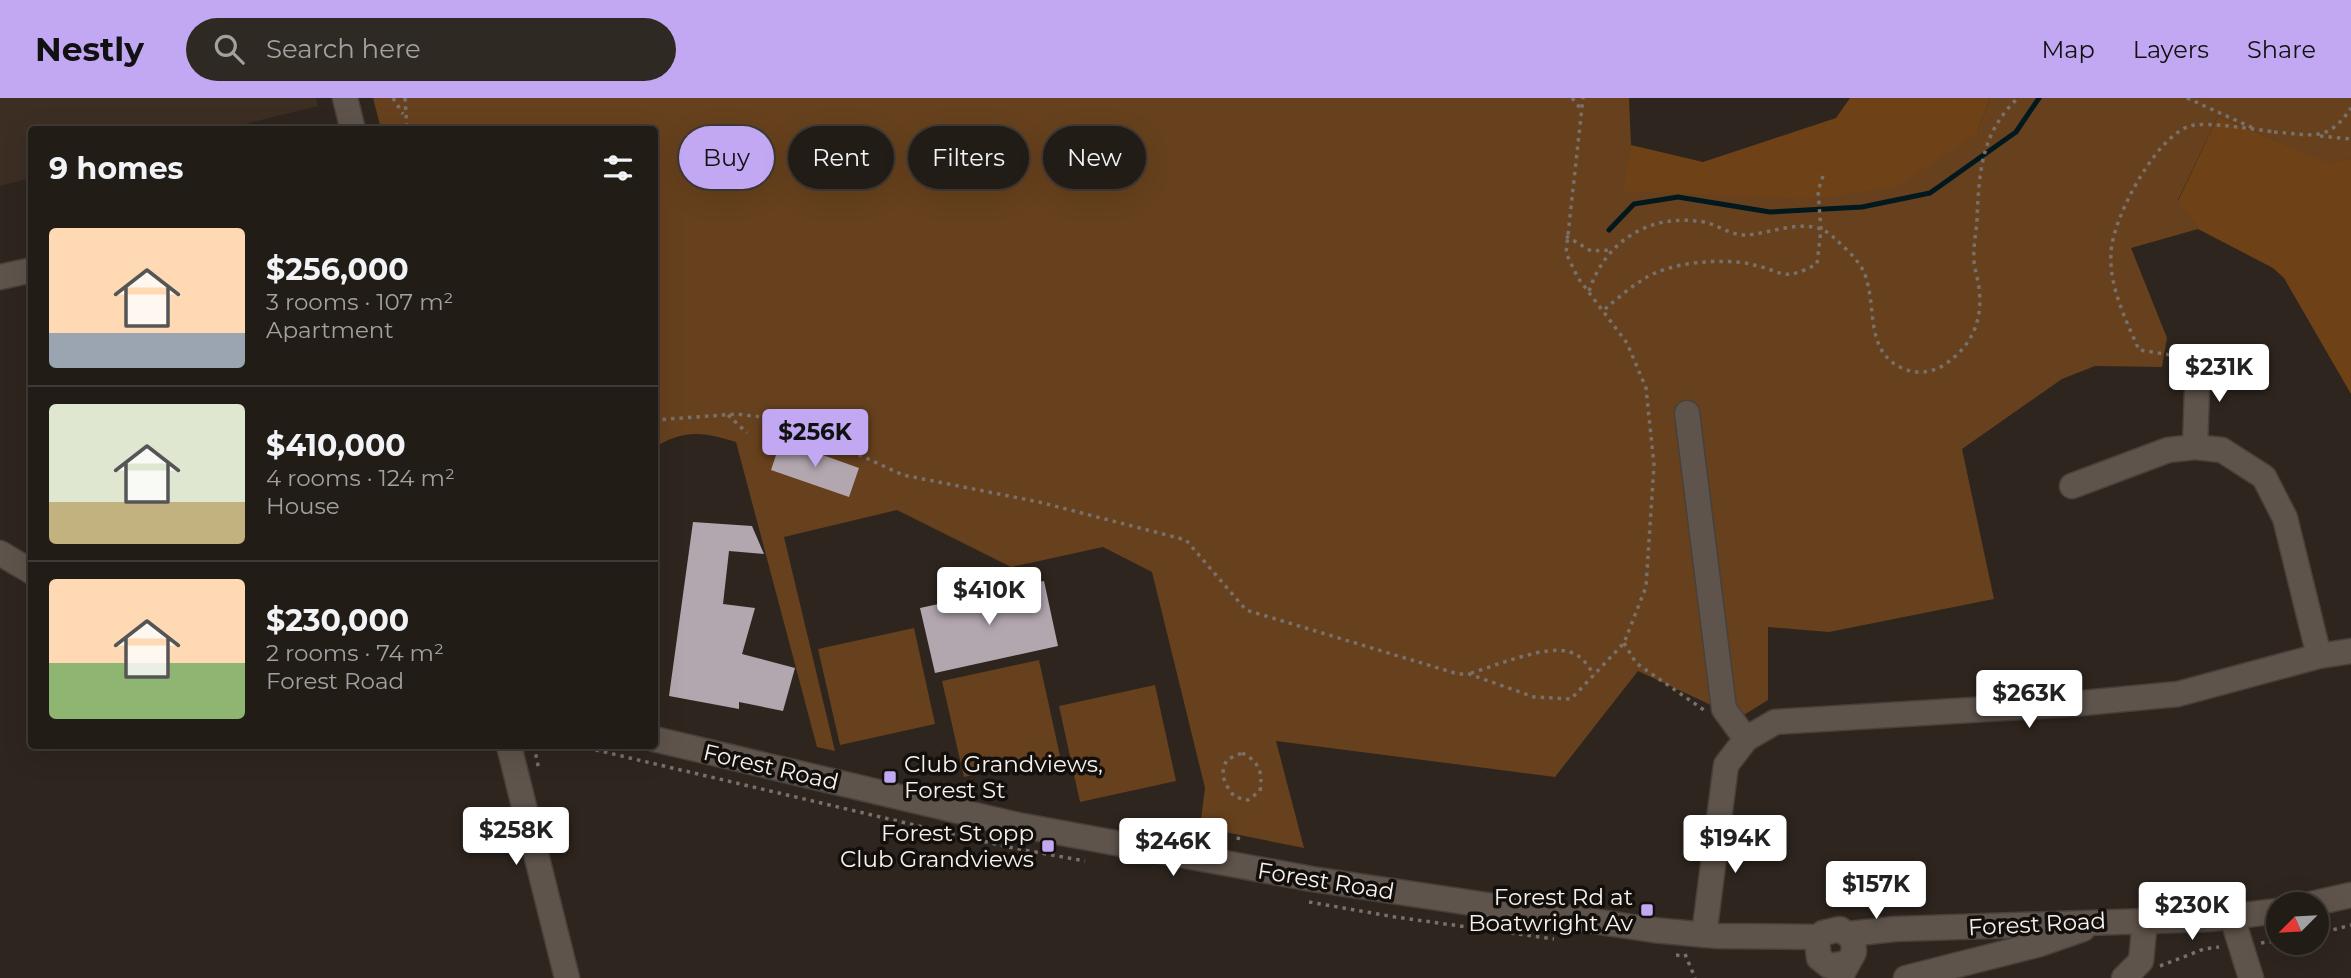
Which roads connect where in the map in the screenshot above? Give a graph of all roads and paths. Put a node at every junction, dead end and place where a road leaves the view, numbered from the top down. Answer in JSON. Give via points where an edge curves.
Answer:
{"nodes":[{"id":1,"x":345,"y":98,"type":"edge"},
{"id":2,"x":393,"y":98,"type":"edge"},
{"id":3,"x":405,"y":98,"type":"edge"},
{"id":4,"x":1572,"y":98,"type":"edge"},
{"id":5,"x":1583,"y":98,"type":"edge"},
{"id":6,"x":2018,"y":98,"type":"edge"},
{"id":7,"x":2187,"y":98,"type":"edge"},
{"id":8,"x":2351,"y":108,"type":"edge"},
{"id":9,"x":1582,"y":111,"type":"junction"},
{"id":10,"x":404,"y":116,"type":"junction"},
{"id":11,"x":352,"y":126,"type":"edge"},
{"id":12,"x":406,"y":126,"type":"edge"},
{"id":13,"x":2276,"y":132,"type":"junction"},
{"id":14,"x":2315,"y":136,"type":"junction"},
{"id":15,"x":2351,"y":139,"type":"edge"},
{"id":16,"x":1823,"y":176,"type":"dead end"},
{"id":17,"x":1821,"y":229,"type":"junction"},
{"id":18,"x":1566,"y":236,"type":"junction"},
{"id":19,"x":1612,"y":250,"type":"junction"},
{"id":20,"x":28,"y":271,"type":"edge"},
{"id":21,"x":0,"y":277,"type":"edge"},
{"id":22,"x":1589,"y":291,"type":"junction"},
{"id":23,"x":1604,"y":309,"type":"junction"},
{"id":24,"x":2198,"y":359,"type":"joint"},
{"id":25,"x":1687,"y":413,"type":"dead end"},
{"id":26,"x":727,"y":415,"type":"junction"},
{"id":27,"x":658,"y":420,"type":"edge"},
{"id":28,"x":747,"y":433,"type":"dead end"},
{"id":29,"x":2195,"y":447,"type":"junction"},
{"id":30,"x":2072,"y":486,"type":"dead end"},
{"id":31,"x":0,"y":553,"type":"edge"},
{"id":32,"x":28,"y":570,"type":"edge"},
{"id":33,"x":1624,"y":643,"type":"junction"},
{"id":34,"x":2351,"y":651,"type":"edge"},
{"id":35,"x":2319,"y":656,"type":"junction"},
{"id":36,"x":1469,"y":674,"type":"junction"},
{"id":37,"x":1594,"y":675,"type":"junction"},
{"id":38,"x":1713,"y":716,"type":"dead end"},
{"id":39,"x":1746,"y":739,"type":"junction"},
{"id":40,"x":658,"y":740,"type":"edge"},
{"id":41,"x":510,"y":749,"type":"edge"},
{"id":42,"x":535,"y":749,"type":"edge"},
{"id":43,"x":539,"y":770,"type":"dead end"},
{"id":44,"x":1224,"y":782,"type":"joint"},
{"id":45,"x":2351,"y":895,"type":"edge"},
{"id":46,"x":2329,"y":900,"type":"edge"},
{"id":47,"x":2266,"y":913,"type":"edge"},
{"id":48,"x":2232,"y":917,"type":"junction"},
{"id":49,"x":2145,"y":920,"type":"junction"},
{"id":50,"x":2100,"y":921,"type":"junction"},
{"id":51,"x":2351,"y":925,"type":"edge"},
{"id":52,"x":2329,"y":931,"type":"edge"},
{"id":53,"x":1704,"y":935,"type":"junction"},
{"id":54,"x":2266,"y":942,"type":"edge"},
{"id":55,"x":2252,"y":944,"type":"dead end"},
{"id":56,"x":2225,"y":947,"type":"dead end"},
{"id":57,"x":1816,"y":957,"type":"edge"},
{"id":58,"x":1847,"y":958,"type":"edge"},
{"id":59,"x":2158,"y":967,"type":"dead end"},
{"id":60,"x":567,"y":978,"type":"edge"},
{"id":61,"x":1906,"y":978,"type":"edge"},
{"id":62,"x":2124,"y":978,"type":"edge"},
{"id":63,"x":2251,"y":978,"type":"edge"}],
"edges":[{"from":1,"to":11,"type":"street"},
{"from":2,"to":10,"type":"path"},
{"from":3,"to":10,"type":"path"},
{"from":4,"to":9,"type":"path"},
{"from":5,"to":9,"type":"path"},
{"from":6,"to":17,"type":"path","via":[[1983,150],[1974,263],[1980,304],[1975,333],[1944,365],[1912,372],[1892,364],[1880,351],[1863,269]]},
{"from":7,"to":13,"type":"path","via":[[2256,130]]},
{"from":8,"to":14,"type":"path","via":[[2326,134]]},
{"from":9,"to":18,"type":"path"},
{"from":10,"to":12,"type":"path"},
{"from":13,"to":14,"type":"path"},
{"from":13,"to":24,"type":"path","via":[[2191,125],[2164,144],[2145,167],[2122,215],[2110,252],[2118,301],[2139,350]]},
{"from":14,"to":15,"type":"path"},
{"from":16,"to":17,"type":"path","via":[[1818,191]]},
{"from":17,"to":19,"type":"path","via":[[1745,235],[1678,220],[1633,232]]},
{"from":17,"to":23,"type":"path","via":[[1817,264],[1794,276],[1727,261],[1685,264],[1646,277]]},
{"from":18,"to":19,"type":"path","via":[[1591,251]]},
{"from":18,"to":22,"type":"path","via":[[1570,264]]},
{"from":19,"to":22,"type":"path","via":[[1596,269]]},
{"from":20,"to":21,"type":"street"},
{"from":22,"to":23,"type":"path"},
{"from":23,"to":33,"type":"path","via":[[1627,343],[1646,388],[1654,465],[1646,587]]},
{"from":24,"to":29,"type":"street"},
{"from":25,"to":39,"type":"street","via":[[1724,709]]},
{"from":26,"to":27,"type":"path"},
{"from":26,"to":28,"type":"path"},
{"from":26,"to":36,"type":"path","via":[[757,415],[784,422],[886,469],[921,480],[1039,502],[1186,540],[1246,610]]},
{"from":29,"to":30,"type":"street","via":[[2168,450]]},
{"from":29,"to":35,"type":"street","via":[[2222,450],[2264,478],[2285,518]]},
{"from":31,"to":32,"type":"street"},
{"from":33,"to":37,"type":"path"},
{"from":33,"to":38,"type":"path","via":[[1636,663]]},
{"from":34,"to":35,"type":"street"},
{"from":35,"to":39,"type":"street","via":[[2178,694],[1775,722]]},
{"from":36,"to":37,"type":"path","via":[[1559,650],[1581,657]]},
{"from":36,"to":37,"type":"path","via":[[1534,697],[1572,699]]},
{"from":39,"to":53,"type":"street","via":[[1726,765]]},
{"from":40,"to":53,"type":"street","name":"Forest Road","via":[[1018,825],[1172,855],[1545,915]]},
{"from":41,"to":60,"type":"street"},
{"from":42,"to":43,"type":"path"},
{"from":44,"to":44,"type":"path","via":[[1224,764],[1233,755],[1250,757],[1261,773],[1259,791],[1248,800],[1235,797]]},
{"from":45,"to":46,"type":"street"},
{"from":47,"to":48,"type":"street","name":"Forest Road"},
{"from":48,"to":49,"type":"street","name":"Forest Road"},
{"from":48,"to":63,"type":"street"},
{"from":49,"to":50,"type":"street","name":"Forest Road"},
{"from":49,"to":62,"type":"street","via":[[2141,961]]},
{"from":50,"to":58,"type":"street","name":"Forest Road","via":[[1895,929]]},
{"from":50,"to":61,"type":"street","via":[[2060,939]]},
{"from":51,"to":52,"type":"path"},
{"from":53,"to":57,"type":"street","name":"Forest Road","via":[[1810,939]]},
{"from":54,"to":55,"type":"path"},
{"from":56,"to":59,"type":"path","via":[[2204,949]]},
{"from":57,"to":58,"type":"street","via":[[1829,966]]},
{"from":57,"to":58,"type":"street","name":"Forest Road","via":[[1834,929]]}]}
